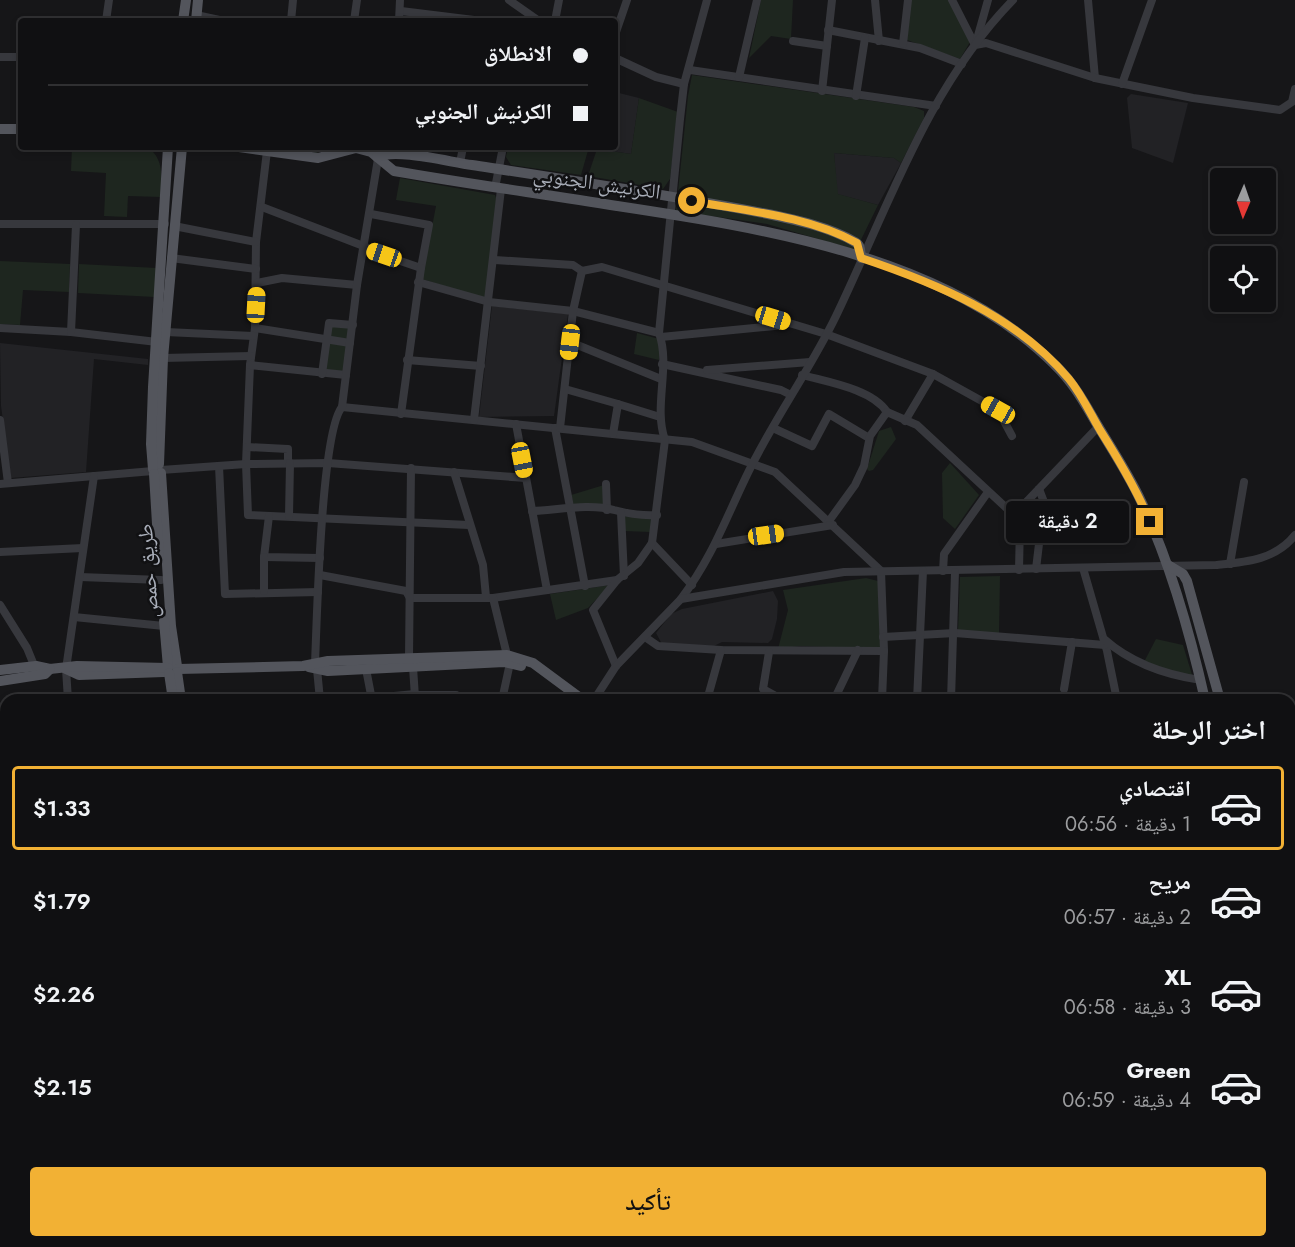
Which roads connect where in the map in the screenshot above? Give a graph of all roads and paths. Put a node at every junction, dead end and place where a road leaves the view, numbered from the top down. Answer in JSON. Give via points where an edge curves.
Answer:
{"nodes":[{"id":1,"x":109,"y":0,"type":"edge"},
{"id":2,"x":186,"y":0,"type":"edge"},
{"id":3,"x":198,"y":0,"type":"edge"},
{"id":4,"x":293,"y":0,"type":"edge"},
{"id":5,"x":357,"y":0,"type":"edge"},
{"id":6,"x":400,"y":0,"type":"edge"},
{"id":7,"x":509,"y":0,"type":"edge"},
{"id":8,"x":559,"y":0,"type":"edge"},
{"id":9,"x":627,"y":0,"type":"edge"},
{"id":10,"x":707,"y":0,"type":"edge"},
{"id":11,"x":757,"y":0,"type":"edge"},
{"id":12,"x":832,"y":0,"type":"edge"},
{"id":13,"x":875,"y":0,"type":"edge"},
{"id":14,"x":908,"y":0,"type":"edge"},
{"id":15,"x":952,"y":0,"type":"edge"},
{"id":16,"x":988,"y":0,"type":"edge"},
{"id":17,"x":1013,"y":0,"type":"edge"},
{"id":18,"x":1088,"y":0,"type":"edge"},
{"id":19,"x":1152,"y":0,"type":"edge"},
{"id":20,"x":400,"y":11,"type":"junction"},
{"id":21,"x":522,"y":17,"type":"edge"},
{"id":22,"x":106,"y":18,"type":"edge"},
{"id":23,"x":183,"y":18,"type":"edge"},
{"id":24,"x":196,"y":18,"type":"edge"},
{"id":25,"x":291,"y":18,"type":"edge"},
{"id":26,"x":354,"y":18,"type":"edge"},
{"id":27,"x":399,"y":18,"type":"edge"},
{"id":28,"x":457,"y":18,"type":"edge"},
{"id":29,"x":556,"y":18,"type":"edge"},
{"id":30,"x":618,"y":26,"type":"edge"},
{"id":31,"x":828,"y":30,"type":"junction"},
{"id":32,"x":865,"y":38,"type":"junction"},
{"id":33,"x":792,"y":41,"type":"dead end"},
{"id":34,"x":879,"y":41,"type":"junction"},
{"id":35,"x":903,"y":44,"type":"junction"},
{"id":36,"x":975,"y":45,"type":"junction"},
{"id":37,"x":827,"y":46,"type":"junction"},
{"id":38,"x":0,"y":57,"type":"edge"},
{"id":39,"x":18,"y":57,"type":"edge"},
{"id":40,"x":618,"y":59,"type":"edge"},
{"id":41,"x":962,"y":64,"type":"junction"},
{"id":42,"x":690,"y":70,"type":"junction"},
{"id":43,"x":739,"y":76,"type":"junction"},
{"id":44,"x":1095,"y":78,"type":"junction"},
{"id":45,"x":684,"y":84,"type":"junction"},
{"id":46,"x":1122,"y":84,"type":"junction"},
{"id":47,"x":1295,"y":89,"type":"edge"},
{"id":48,"x":822,"y":91,"type":"junction"},
{"id":49,"x":856,"y":96,"type":"junction"},
{"id":50,"x":936,"y":106,"type":"junction"},
{"id":51,"x":0,"y":129,"type":"edge"},
{"id":52,"x":18,"y":129,"type":"edge"},
{"id":53,"x":168,"y":150,"type":"edge"},
{"id":54,"x":182,"y":150,"type":"edge"},
{"id":55,"x":260,"y":150,"type":"edge"},
{"id":56,"x":340,"y":150,"type":"edge"},
{"id":57,"x":462,"y":150,"type":"edge"},
{"id":58,"x":502,"y":150,"type":"edge"},
{"id":59,"x":267,"y":151,"type":"junction"},
{"id":60,"x":379,"y":152,"type":"edge"},
{"id":61,"x":425,"y":153,"type":"edge"},
{"id":62,"x":460,"y":164,"type":"junction"},
{"id":63,"x":499,"y":169,"type":"junction"},
{"id":64,"x":498,"y":188,"type":"junction"},
{"id":65,"x":672,"y":198,"type":"junction"},
{"id":66,"x":262,"y":207,"type":"junction"},
{"id":67,"x":371,"y":214,"type":"junction"},
{"id":68,"x":671,"y":214,"type":"junction"},
{"id":69,"x":0,"y":224,"type":"edge"},
{"id":70,"x":76,"y":225,"type":"junction"},
{"id":71,"x":169,"y":225,"type":"junction"},
{"id":72,"x":256,"y":242,"type":"junction"},
{"id":73,"x":365,"y":248,"type":"junction"},
{"id":74,"x":171,"y":258,"type":"junction"},
{"id":75,"x":861,"y":258,"type":"junction"},
{"id":76,"x":495,"y":260,"type":"junction"},
{"id":77,"x":421,"y":268,"type":"junction"},
{"id":78,"x":256,"y":269,"type":"junction"},
{"id":79,"x":582,"y":271,"type":"junction"},
{"id":80,"x":418,"y":282,"type":"junction"},
{"id":81,"x":257,"y":283,"type":"junction"},
{"id":82,"x":357,"y":285,"type":"junction"},
{"id":83,"x":665,"y":285,"type":"junction"},
{"id":84,"x":489,"y":302,"type":"junction"},
{"id":85,"x":573,"y":311,"type":"junction"},
{"id":86,"x":353,"y":325,"type":"junction"},
{"id":87,"x":795,"y":325,"type":"junction"},
{"id":88,"x":0,"y":328,"type":"edge"},
{"id":89,"x":71,"y":332,"type":"junction"},
{"id":90,"x":166,"y":332,"type":"junction"},
{"id":91,"x":254,"y":332,"type":"junction"},
{"id":92,"x":826,"y":334,"type":"junction"},
{"id":93,"x":660,"y":335,"type":"junction"},
{"id":94,"x":326,"y":340,"type":"junction"},
{"id":95,"x":157,"y":342,"type":"junction"},
{"id":96,"x":570,"y":342,"type":"junction"},
{"id":97,"x":350,"y":343,"type":"junction"},
{"id":98,"x":163,"y":358,"type":"junction"},
{"id":99,"x":251,"y":360,"type":"junction"},
{"id":100,"x":407,"y":360,"type":"junction"},
{"id":101,"x":810,"y":362,"type":"junction"},
{"id":102,"x":662,"y":364,"type":"junction"},
{"id":103,"x":481,"y":366,"type":"junction"},
{"id":104,"x":700,"y":371,"type":"junction"},
{"id":105,"x":322,"y":374,"type":"junction"},
{"id":106,"x":933,"y":374,"type":"junction"},
{"id":107,"x":346,"y":375,"type":"junction"},
{"id":108,"x":802,"y":375,"type":"junction"},
{"id":109,"x":661,"y":379,"type":"junction"},
{"id":110,"x":565,"y":389,"type":"junction"},
{"id":111,"x":790,"y":396,"type":"junction"},
{"id":112,"x":618,"y":404,"type":"junction"},
{"id":113,"x":342,"y":406,"type":"junction"},
{"id":114,"x":887,"y":412,"type":"junction"},
{"id":115,"x":402,"y":414,"type":"junction"},
{"id":116,"x":660,"y":417,"type":"junction"},
{"id":117,"x":0,"y":420,"type":"edge"},
{"id":118,"x":474,"y":420,"type":"junction"},
{"id":119,"x":905,"y":421,"type":"junction"},
{"id":120,"x":516,"y":424,"type":"junction"},
{"id":121,"x":1098,"y":427,"type":"junction"},
{"id":122,"x":558,"y":428,"type":"junction"},
{"id":123,"x":772,"y":428,"type":"junction"},
{"id":124,"x":613,"y":434,"type":"junction"},
{"id":125,"x":1012,"y":436,"type":"dead end"},
{"id":126,"x":869,"y":438,"type":"junction"},
{"id":127,"x":665,"y":440,"type":"junction"},
{"id":128,"x":247,"y":447,"type":"junction"},
{"id":129,"x":754,"y":462,"type":"junction"},
{"id":130,"x":289,"y":463,"type":"junction"},
{"id":131,"x":328,"y":463,"type":"junction"},
{"id":132,"x":246,"y":464,"type":"junction"},
{"id":133,"x":219,"y":466,"type":"junction"},
{"id":134,"x":411,"y":468,"type":"junction"},
{"id":135,"x":157,"y":471,"type":"junction"},
{"id":136,"x":454,"y":472,"type":"junction"},
{"id":137,"x":94,"y":476,"type":"junction"},
{"id":138,"x":526,"y":478,"type":"junction"},
{"id":139,"x":1244,"y":482,"type":"dead end"},
{"id":140,"x":4,"y":484,"type":"edge"},
{"id":141,"x":606,"y":484,"type":"dead end"},
{"id":142,"x":1039,"y":489,"type":"junction"},
{"id":143,"x":988,"y":492,"type":"junction"},
{"id":144,"x":571,"y":509,"type":"junction"},
{"id":145,"x":607,"y":510,"type":"junction"},
{"id":146,"x":532,"y":511,"type":"junction"},
{"id":147,"x":621,"y":513,"type":"junction"},
{"id":148,"x":657,"y":515,"type":"junction"},
{"id":149,"x":1014,"y":515,"type":"junction"},
{"id":150,"x":269,"y":516,"type":"junction"},
{"id":151,"x":289,"y":516,"type":"junction"},
{"id":152,"x":323,"y":517,"type":"junction"},
{"id":153,"x":411,"y":523,"type":"junction"},
{"id":154,"x":831,"y":523,"type":"junction"},
{"id":155,"x":468,"y":525,"type":"junction"},
{"id":156,"x":1295,"y":535,"type":"edge"},
{"id":157,"x":652,"y":543,"type":"junction"},
{"id":158,"x":716,"y":544,"type":"junction"},
{"id":159,"x":83,"y":548,"type":"junction"},
{"id":160,"x":0,"y":552,"type":"edge"},
{"id":161,"x":264,"y":557,"type":"junction"},
{"id":162,"x":320,"y":558,"type":"junction"},
{"id":163,"x":1230,"y":564,"type":"junction"},
{"id":164,"x":1168,"y":565,"type":"junction"},
{"id":165,"x":1083,"y":568,"type":"junction"},
{"id":166,"x":1036,"y":569,"type":"junction"},
{"id":167,"x":1019,"y":570,"type":"junction"},
{"id":168,"x":881,"y":571,"type":"junction"},
{"id":169,"x":923,"y":571,"type":"junction"},
{"id":170,"x":943,"y":571,"type":"junction"},
{"id":171,"x":955,"y":572,"type":"junction"},
{"id":172,"x":320,"y":575,"type":"junction"},
{"id":173,"x":80,"y":577,"type":"junction"},
{"id":174,"x":620,"y":578,"type":"junction"},
{"id":175,"x":161,"y":580,"type":"junction"},
{"id":176,"x":692,"y":585,"type":"junction"},
{"id":177,"x":585,"y":586,"type":"junction"},
{"id":178,"x":547,"y":590,"type":"junction"},
{"id":179,"x":264,"y":591,"type":"junction"},
{"id":180,"x":318,"y":592,"type":"junction"},
{"id":181,"x":410,"y":598,"type":"junction"},
{"id":182,"x":490,"y":598,"type":"junction"},
{"id":183,"x":681,"y":599,"type":"junction"},
{"id":184,"x":0,"y":605,"type":"edge"},
{"id":185,"x":74,"y":617,"type":"junction"},
{"id":186,"x":164,"y":626,"type":"junction"},
{"id":187,"x":955,"y":633,"type":"junction"},
{"id":188,"x":920,"y":635,"type":"junction"},
{"id":189,"x":645,"y":637,"type":"junction"},
{"id":190,"x":883,"y":637,"type":"junction"},
{"id":191,"x":1072,"y":642,"type":"junction"},
{"id":192,"x":1104,"y":642,"type":"junction"},
{"id":193,"x":722,"y":650,"type":"junction"},
{"id":194,"x":858,"y":650,"type":"junction"},
{"id":195,"x":884,"y":651,"type":"junction"},
{"id":196,"x":769,"y":652,"type":"junction"},
{"id":197,"x":508,"y":659,"type":"junction"},
{"id":198,"x":411,"y":662,"type":"junction"},
{"id":199,"x":316,"y":666,"type":"junction"},
{"id":200,"x":616,"y":666,"type":"junction"},
{"id":201,"x":66,"y":669,"type":"junction"},
{"id":202,"x":366,"y":669,"type":"junction"},
{"id":203,"x":0,"y":670,"type":"edge"},
{"id":204,"x":172,"y":670,"type":"junction"},
{"id":205,"x":37,"y":671,"type":"junction"},
{"id":206,"x":1201,"y":680,"type":"junction"},
{"id":207,"x":0,"y":681,"type":"edge"},
{"id":208,"x":1064,"y":689,"type":"dead end"},
{"id":209,"x":68,"y":694,"type":"edge"},
{"id":210,"x":173,"y":694,"type":"edge"},
{"id":211,"x":179,"y":694,"type":"edge"},
{"id":212,"x":319,"y":694,"type":"edge"},
{"id":213,"x":371,"y":694,"type":"edge"},
{"id":214,"x":415,"y":694,"type":"edge"},
{"id":215,"x":503,"y":694,"type":"edge"},
{"id":216,"x":563,"y":694,"type":"edge"},
{"id":217,"x":574,"y":694,"type":"edge"},
{"id":218,"x":598,"y":694,"type":"edge"},
{"id":219,"x":709,"y":694,"type":"edge"},
{"id":220,"x":772,"y":694,"type":"edge"},
{"id":221,"x":837,"y":694,"type":"edge"},
{"id":222,"x":882,"y":694,"type":"edge"},
{"id":223,"x":917,"y":694,"type":"edge"},
{"id":224,"x":951,"y":694,"type":"edge"},
{"id":225,"x":1116,"y":694,"type":"edge"},
{"id":226,"x":1204,"y":694,"type":"edge"},
{"id":227,"x":1218,"y":694,"type":"edge"}],
"edges":[{"from":1,"to":22,"type":"street"},
{"from":2,"to":23,"type":"main road"},
{"from":3,"to":24,"type":"main road"},
{"from":4,"to":25,"type":"street"},
{"from":5,"to":26,"type":"street"},
{"from":6,"to":20,"type":"street"},
{"from":7,"to":21,"type":"street"},
{"from":8,"to":29,"type":"street"},
{"from":9,"to":30,"type":"street"},
{"from":10,"to":42,"type":"street"},
{"from":11,"to":43,"type":"street"},
{"from":12,"to":31,"type":"street"},
{"from":13,"to":34,"type":"street"},
{"from":14,"to":35,"type":"street"},
{"from":15,"to":36,"type":"street"},
{"from":16,"to":36,"type":"street"},
{"from":17,"to":36,"type":"street"},
{"from":18,"to":44,"type":"street"},
{"from":19,"to":46,"type":"street"},
{"from":20,"to":27,"type":"street"},
{"from":20,"to":28,"type":"street"},
{"from":31,"to":32,"type":"street"},
{"from":31,"to":37,"type":"street"},
{"from":32,"to":34,"type":"street"},
{"from":32,"to":49,"type":"street"},
{"from":33,"to":37,"type":"street"},
{"from":34,"to":35,"type":"street"},
{"from":35,"to":41,"type":"street"},
{"from":36,"to":41,"type":"street"},
{"from":36,"to":44,"type":"street","via":[[986,43]]},
{"from":37,"to":48,"type":"street"},
{"from":38,"to":39,"type":"street"},
{"from":40,"to":45,"type":"street","via":[[656,77]]},
{"from":41,"to":50,"type":"street"},
{"from":42,"to":43,"type":"street"},
{"from":42,"to":45,"type":"street"},
{"from":43,"to":48,"type":"street"},
{"from":44,"to":46,"type":"street"},
{"from":45,"to":65,"type":"street"},
{"from":46,"to":47,"type":"street","via":[[1280,110],[1292,102]]},
{"from":48,"to":49,"type":"street"},
{"from":49,"to":50,"type":"street"},
{"from":50,"to":75,"type":"street"},
{"from":51,"to":52,"type":"main road"},
{"from":53,"to":71,"type":"main road"},
{"from":54,"to":71,"type":"main road"},
{"from":55,"to":59,"type":"main road","name":"الكرنيش الجنوبي"},
{"from":56,"to":59,"type":"main road","name":"الكرنيش الجنوبي","via":[[318,158]]},
{"from":57,"to":62,"type":"street"},
{"from":58,"to":63,"type":"street"},
{"from":59,"to":66,"type":"street"},
{"from":60,"to":61,"type":"main road"},
{"from":60,"to":64,"type":"main road","name":"الكرنيش الجنوبي","via":[[386,168],[394,171]]},
{"from":60,"to":67,"type":"street"},
{"from":61,"to":62,"type":"main road"},
{"from":62,"to":63,"type":"main road"},
{"from":63,"to":64,"type":"street"},
{"from":63,"to":65,"type":"main road"},
{"from":64,"to":68,"type":"main road","name":"الكرنيش الجنوبي"},
{"from":64,"to":76,"type":"street"},
{"from":65,"to":68,"type":"street"},
{"from":65,"to":75,"type":"main road","via":[[824,229],[857,243]]},
{"from":66,"to":72,"type":"street"},
{"from":66,"to":73,"type":"street"},
{"from":67,"to":73,"type":"street"},
{"from":67,"to":77,"type":"street","via":[[429,225]]},
{"from":68,"to":75,"type":"main road","name":"الكرنيش الجنوبي","via":[[768,230]]},
{"from":68,"to":83,"type":"street"},
{"from":69,"to":70,"type":"street"},
{"from":70,"to":71,"type":"street"},
{"from":70,"to":89,"type":"street"},
{"from":71,"to":72,"type":"street"},
{"from":71,"to":74,"type":"main road"},
{"from":71,"to":95,"type":"main road"},
{"from":72,"to":78,"type":"street"},
{"from":73,"to":77,"type":"street"},
{"from":73,"to":82,"type":"street"},
{"from":74,"to":78,"type":"street"},
{"from":74,"to":90,"type":"main road"},
{"from":75,"to":92,"type":"street"},
{"from":75,"to":121,"type":"main road","name":"الكرنيش الجنوبي","via":[[945,290],[992,314],[1069,380]]},
{"from":76,"to":79,"type":"street","via":[[573,266]]},
{"from":76,"to":84,"type":"street"},
{"from":77,"to":80,"type":"street"},
{"from":78,"to":81,"type":"street"},
{"from":79,"to":83,"type":"street","via":[[602,267]]},
{"from":79,"to":85,"type":"street"},
{"from":80,"to":84,"type":"street"},
{"from":80,"to":100,"type":"street"},
{"from":81,"to":82,"type":"street","via":[[282,278]]},
{"from":81,"to":91,"type":"street"},
{"from":82,"to":86,"type":"street"},
{"from":83,"to":87,"type":"street"},
{"from":83,"to":93,"type":"street"},
{"from":84,"to":85,"type":"street"},
{"from":84,"to":103,"type":"street"},
{"from":85,"to":93,"type":"street"},
{"from":85,"to":96,"type":"street"},
{"from":86,"to":94,"type":"street","via":[[329,323]]},
{"from":86,"to":97,"type":"street"},
{"from":87,"to":92,"type":"street"},
{"from":87,"to":93,"type":"street"},
{"from":88,"to":89,"type":"street"},
{"from":89,"to":95,"type":"street"},
{"from":90,"to":91,"type":"street"},
{"from":90,"to":98,"type":"main road"},
{"from":91,"to":94,"type":"street"},
{"from":91,"to":99,"type":"street"},
{"from":92,"to":101,"type":"street"},
{"from":92,"to":106,"type":"street"},
{"from":93,"to":102,"type":"street"},
{"from":94,"to":97,"type":"street"},
{"from":94,"to":105,"type":"street"},
{"from":95,"to":135,"type":"main road","via":[[151,444]]},
{"from":96,"to":109,"type":"street"},
{"from":96,"to":110,"type":"street"},
{"from":97,"to":107,"type":"street"},
{"from":98,"to":99,"type":"street"},
{"from":98,"to":135,"type":"main road"},
{"from":99,"to":105,"type":"street"},
{"from":99,"to":128,"type":"street"},
{"from":100,"to":103,"type":"street"},
{"from":100,"to":115,"type":"street"},
{"from":101,"to":104,"type":"street"},
{"from":101,"to":108,"type":"street"},
{"from":102,"to":104,"type":"street"},
{"from":102,"to":109,"type":"street"},
{"from":103,"to":118,"type":"street"},
{"from":104,"to":111,"type":"street","via":[[781,390]]},
{"from":105,"to":107,"type":"street"},
{"from":106,"to":119,"type":"street"},
{"from":106,"to":125,"type":"street","via":[[998,410]]},
{"from":107,"to":113,"type":"street"},
{"from":108,"to":111,"type":"street"},
{"from":108,"to":114,"type":"street","via":[[850,389]]},
{"from":109,"to":116,"type":"street"},
{"from":110,"to":112,"type":"street"},
{"from":110,"to":122,"type":"street"},
{"from":111,"to":123,"type":"street"},
{"from":112,"to":116,"type":"street"},
{"from":112,"to":124,"type":"street"},
{"from":113,"to":115,"type":"street"},
{"from":113,"to":131,"type":"street","via":[[335,414]]},
{"from":114,"to":119,"type":"street"},
{"from":114,"to":126,"type":"street"},
{"from":115,"to":118,"type":"street"},
{"from":116,"to":127,"type":"street"},
{"from":117,"to":140,"type":"street"},
{"from":118,"to":120,"type":"street"},
{"from":119,"to":143,"type":"street","via":[[917,425]]},
{"from":120,"to":122,"type":"street"},
{"from":120,"to":138,"type":"street"},
{"from":121,"to":142,"type":"street"},
{"from":121,"to":164,"type":"main road","name":"الكرنيش الجنوبي","via":[[1142,501]]},
{"from":122,"to":124,"type":"street"},
{"from":122,"to":144,"type":"street"},
{"from":123,"to":126,"type":"street","via":[[812,446],[829,414]]},
{"from":123,"to":129,"type":"street"},
{"from":124,"to":127,"type":"street"},
{"from":126,"to":154,"type":"street","via":[[864,466]]},
{"from":127,"to":129,"type":"street","via":[[692,441]]},
{"from":127,"to":148,"type":"street"},
{"from":128,"to":130,"type":"street","via":[[288,449]]},
{"from":128,"to":132,"type":"street"},
{"from":129,"to":154,"type":"street","via":[[775,472]]},
{"from":129,"to":158,"type":"street"},
{"from":130,"to":131,"type":"street"},
{"from":130,"to":132,"type":"street"},
{"from":130,"to":151,"type":"street"},
{"from":131,"to":134,"type":"street"},
{"from":131,"to":152,"type":"street"},
{"from":132,"to":133,"type":"street"},
{"from":132,"to":150,"type":"street","via":[[249,515]]},
{"from":133,"to":135,"type":"street"},
{"from":133,"to":179,"type":"street","via":[[225,594]]},
{"from":134,"to":136,"type":"street"},
{"from":134,"to":153,"type":"street"},
{"from":135,"to":137,"type":"street"},
{"from":135,"to":175,"type":"main road","name":"طريق حمص"},
{"from":135,"to":204,"type":"main road","name":"طريق حمص"},
{"from":136,"to":138,"type":"street"},
{"from":136,"to":155,"type":"street"},
{"from":137,"to":140,"type":"street"},
{"from":137,"to":159,"type":"street"},
{"from":138,"to":146,"type":"street"},
{"from":139,"to":163,"type":"street"},
{"from":141,"to":145,"type":"street"},
{"from":142,"to":149,"type":"street"},
{"from":142,"to":166,"type":"street","via":[[1044,502]]},
{"from":143,"to":149,"type":"street"},
{"from":143,"to":170,"type":"street","via":[[944,554]]},
{"from":144,"to":145,"type":"street"},
{"from":144,"to":146,"type":"street"},
{"from":144,"to":177,"type":"street"},
{"from":145,"to":147,"type":"street"},
{"from":146,"to":178,"type":"street"},
{"from":147,"to":148,"type":"street"},
{"from":147,"to":174,"type":"street"},
{"from":148,"to":157,"type":"street"},
{"from":149,"to":167,"type":"street","via":[[1020,524]]},
{"from":150,"to":151,"type":"street"},
{"from":150,"to":161,"type":"street"},
{"from":151,"to":152,"type":"street"},
{"from":152,"to":153,"type":"street"},
{"from":152,"to":162,"type":"street"},
{"from":153,"to":155,"type":"street"},
{"from":153,"to":181,"type":"street"},
{"from":154,"to":158,"type":"street"},
{"from":154,"to":168,"type":"street"},
{"from":155,"to":182,"type":"street"},
{"from":156,"to":163,"type":"street","via":[[1279,551],[1256,561]]},
{"from":157,"to":174,"type":"street","via":[[638,563]]},
{"from":157,"to":176,"type":"street"},
{"from":158,"to":176,"type":"street"},
{"from":159,"to":160,"type":"street"},
{"from":159,"to":173,"type":"street"},
{"from":161,"to":162,"type":"street"},
{"from":161,"to":179,"type":"street"},
{"from":162,"to":172,"type":"street"},
{"from":163,"to":164,"type":"street"},
{"from":164,"to":165,"type":"street"},
{"from":164,"to":206,"type":"main road","name":"الكرنيش الجنوبي"},
{"from":164,"to":227,"type":"main road","name":"الكرنيش الجنوبي","via":[[1184,574],[1187,581]]},
{"from":165,"to":166,"type":"street"},
{"from":165,"to":192,"type":"street"},
{"from":166,"to":167,"type":"street"},
{"from":167,"to":171,"type":"street"},
{"from":168,"to":169,"type":"street"},
{"from":168,"to":183,"type":"street","via":[[844,572]]},
{"from":168,"to":190,"type":"street"},
{"from":169,"to":170,"type":"street"},
{"from":169,"to":188,"type":"street"},
{"from":170,"to":171,"type":"street"},
{"from":171,"to":187,"type":"street"},
{"from":172,"to":180,"type":"street"},
{"from":172,"to":181,"type":"street","via":[[406,591]]},
{"from":173,"to":175,"type":"street"},
{"from":173,"to":185,"type":"street"},
{"from":174,"to":177,"type":"street"},
{"from":174,"to":200,"type":"street","via":[[593,610]]},
{"from":175,"to":186,"type":"main road","name":"طريق حمص"},
{"from":176,"to":183,"type":"street"},
{"from":177,"to":178,"type":"street"},
{"from":178,"to":182,"type":"street"},
{"from":179,"to":180,"type":"street"},
{"from":180,"to":199,"type":"street"},
{"from":181,"to":182,"type":"street"},
{"from":181,"to":198,"type":"street"},
{"from":182,"to":197,"type":"street"},
{"from":183,"to":189,"type":"street"},
{"from":184,"to":205,"type":"street"},
{"from":185,"to":186,"type":"street"},
{"from":185,"to":201,"type":"street"},
{"from":186,"to":204,"type":"main road","name":"طريق حمص"},
{"from":187,"to":188,"type":"street"},
{"from":187,"to":191,"type":"street"},
{"from":187,"to":224,"type":"street"},
{"from":188,"to":190,"type":"street"},
{"from":188,"to":223,"type":"street"},
{"from":189,"to":193,"type":"street","via":[[658,646]]},
{"from":189,"to":200,"type":"street"},
{"from":190,"to":195,"type":"street"},
{"from":191,"to":192,"type":"street"},
{"from":191,"to":208,"type":"street"},
{"from":192,"to":206,"type":"street","via":[[1159,671]]},
{"from":192,"to":225,"type":"street"},
{"from":193,"to":196,"type":"street"},
{"from":193,"to":219,"type":"street"},
{"from":194,"to":195,"type":"street"},
{"from":194,"to":196,"type":"street"},
{"from":194,"to":221,"type":"street"},
{"from":195,"to":222,"type":"street"},
{"from":196,"to":220,"type":"street","via":[[763,689]]},
{"from":197,"to":198,"type":"main road"},
{"from":197,"to":215,"type":"street"},
{"from":197,"to":216,"type":"main road","via":[[532,670]]},
{"from":197,"to":217,"type":"main road","via":[[533,663]]},
{"from":198,"to":199,"type":"main road"},
{"from":198,"to":202,"type":"main road"},
{"from":198,"to":214,"type":"street"},
{"from":199,"to":202,"type":"main road"},
{"from":199,"to":204,"type":"main road"},
{"from":199,"to":212,"type":"street"},
{"from":200,"to":218,"type":"street"},
{"from":201,"to":204,"type":"main road","via":[[98,666]]},
{"from":201,"to":205,"type":"main road","via":[[50,669],[45,674]]},
{"from":201,"to":209,"type":"street"},
{"from":202,"to":213,"type":"street"},
{"from":203,"to":205,"type":"main road"},
{"from":204,"to":210,"type":"main road","name":"طريق حمص"},
{"from":204,"to":211,"type":"main road","name":"طريق حمص"},
{"from":205,"to":207,"type":"main road"},
{"from":206,"to":226,"type":"main road","name":"الكرنيش الجنوبي"}]}
